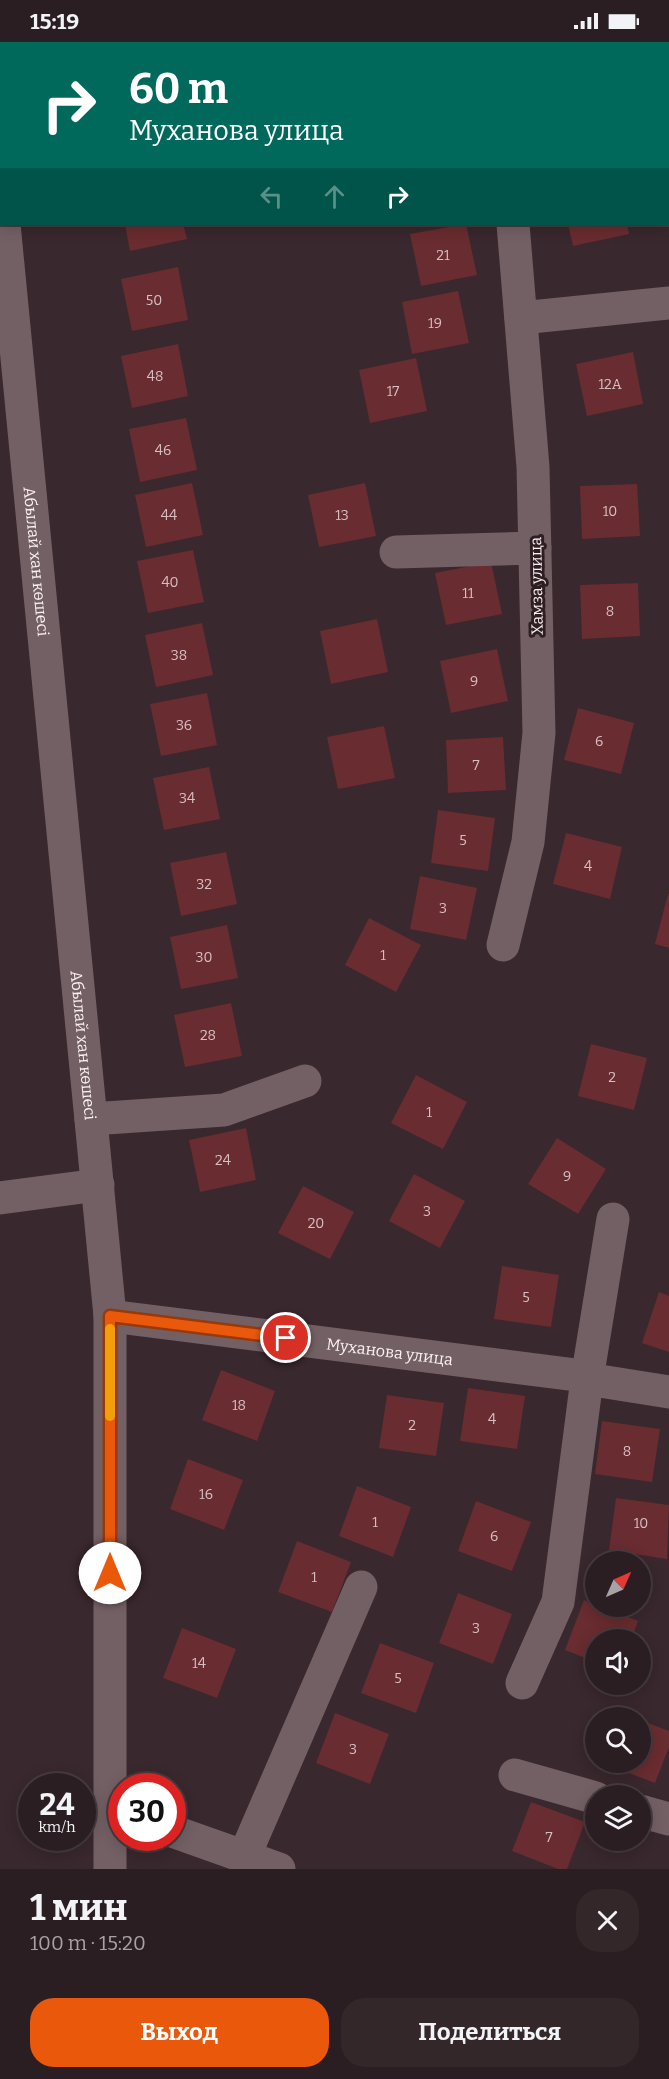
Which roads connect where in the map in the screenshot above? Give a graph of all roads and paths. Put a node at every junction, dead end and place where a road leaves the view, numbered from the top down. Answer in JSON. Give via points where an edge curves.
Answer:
{"nodes":[{"id":1,"x":4,"y":225,"type":"edge"},
{"id":2,"x":513,"y":225,"type":"edge"},
{"id":3,"x":669,"y":303,"type":"edge"},
{"id":4,"x":521,"y":318,"type":"junction"},
{"id":5,"x":535,"y":548,"type":"junction"},
{"id":6,"x":396,"y":552,"type":"dead end"},
{"id":7,"x":503,"y":945,"type":"dead end"},
{"id":8,"x":305,"y":1081,"type":"dead end"},
{"id":9,"x":91,"y":1119,"type":"junction"},
{"id":10,"x":98,"y":1185,"type":"junction"},
{"id":11,"x":0,"y":1198,"type":"edge"},
{"id":12,"x":613,"y":1219,"type":"dead end"},
{"id":13,"x":110,"y":1316,"type":"junction"},
{"id":14,"x":587,"y":1379,"type":"junction"},
{"id":15,"x":669,"y":1392,"type":"edge"},
{"id":16,"x":361,"y":1587,"type":"dead end"},
{"id":17,"x":522,"y":1683,"type":"dead end"},
{"id":18,"x":116,"y":1773,"type":"edge"},
{"id":19,"x":515,"y":1775,"type":"dead end"},
{"id":20,"x":585,"y":1795,"type":"edge"},
{"id":21,"x":651,"y":1814,"type":"edge"},
{"id":22,"x":669,"y":1819,"type":"edge"},
{"id":23,"x":186,"y":1836,"type":"edge"},
{"id":24,"x":112,"y":1851,"type":"edge"},
{"id":25,"x":244,"y":1857,"type":"junction"},
{"id":26,"x":110,"y":1869,"type":"edge"},
{"id":27,"x":279,"y":1869,"type":"edge"}],
"edges":[{"from":1,"to":9,"type":"street","name":"Абылай хан көшесі"},
{"from":2,"to":4,"type":"street","name":"Хамза улица"},
{"from":3,"to":4,"type":"street"},
{"from":4,"to":5,"type":"street","name":"Хамза улица"},
{"from":5,"to":6,"type":"street"},
{"from":5,"to":7,"type":"street","name":"Хамза улица","via":[[539,733],[528,842]]},
{"from":8,"to":9,"type":"street","via":[[224,1110]]},
{"from":9,"to":10,"type":"street","name":"Абылай хан көшесі"},
{"from":10,"to":11,"type":"street"},
{"from":10,"to":13,"type":"street","name":"Абылай хан көшесі"},
{"from":12,"to":14,"type":"street"},
{"from":13,"to":14,"type":"street","name":"Муханова улица"},
{"from":13,"to":18,"type":"street","name":"Абылай хан көшесі"},
{"from":14,"to":15,"type":"street","name":"Муханова улица"},
{"from":14,"to":17,"type":"street","via":[[558,1602]]},
{"from":16,"to":25,"type":"street"},
{"from":19,"to":20,"type":"street"},
{"from":21,"to":22,"type":"street"},
{"from":23,"to":25,"type":"street"},
{"from":24,"to":26,"type":"street","name":"Абылай хан көшесі"},
{"from":25,"to":27,"type":"street"}]}
